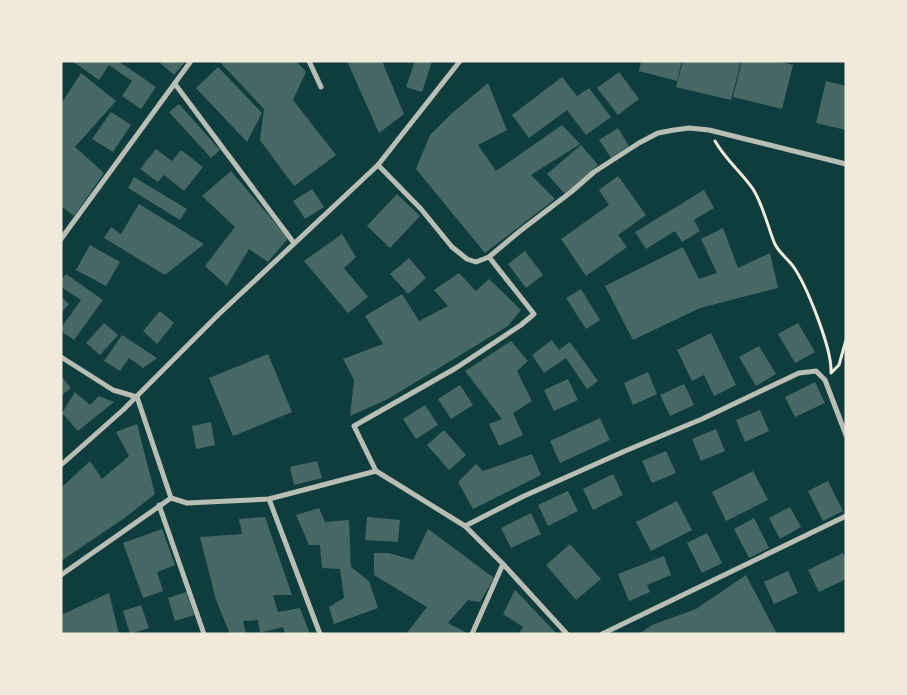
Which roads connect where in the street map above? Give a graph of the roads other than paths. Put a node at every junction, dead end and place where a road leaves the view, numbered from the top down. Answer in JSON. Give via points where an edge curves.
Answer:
{"nodes":[{"id":1,"x":191,"y":61,"type":"edge"},
{"id":2,"x":308,"y":61,"type":"edge"},
{"id":3,"x":460,"y":61,"type":"edge"},
{"id":4,"x":175,"y":84,"type":"junction"},
{"id":5,"x":320,"y":87,"type":"dead end"},
{"id":6,"x":846,"y":164,"type":"edge"},
{"id":7,"x":378,"y":165,"type":"junction"},
{"id":8,"x":61,"y":239,"type":"edge"},
{"id":9,"x":294,"y":243,"type":"junction"},
{"id":10,"x":489,"y":256,"type":"junction"},
{"id":11,"x":61,"y":357,"type":"edge"},
{"id":12,"x":137,"y":396,"type":"junction"},
{"id":13,"x":846,"y":435,"type":"edge"},
{"id":14,"x":61,"y":465,"type":"edge"},
{"id":15,"x":376,"y":471,"type":"junction"},
{"id":16,"x":171,"y":498,"type":"junction"},
{"id":17,"x":268,"y":499,"type":"junction"},
{"id":18,"x":159,"y":505,"type":"junction"},
{"id":19,"x":846,"y":516,"type":"edge"},
{"id":20,"x":466,"y":526,"type":"junction"},
{"id":21,"x":504,"y":564,"type":"junction"},
{"id":22,"x":61,"y":575,"type":"edge"},
{"id":23,"x":204,"y":634,"type":"edge"},
{"id":24,"x":320,"y":634,"type":"edge"},
{"id":25,"x":472,"y":634,"type":"edge"},
{"id":26,"x":567,"y":634,"type":"edge"},
{"id":27,"x":602,"y":634,"type":"edge"}],
"edges":[{"from":1,"to":4,"type":"street"},
{"from":2,"to":5,"type":"street"},
{"from":3,"to":7,"type":"street"},
{"from":4,"to":8,"type":"street"},
{"from":4,"to":9,"type":"street"},
{"from":6,"to":10,"type":"street","via":[[709,130],[689,128],[658,133],[594,172]]},
{"from":7,"to":9,"type":"street"},
{"from":7,"to":10,"type":"street","via":[[452,247],[476,262]]},
{"from":9,"to":12,"type":"street"},
{"from":10,"to":15,"type":"street","via":[[534,314],[456,368],[354,426]]},
{"from":11,"to":12,"type":"street","via":[[112,390]]},
{"from":12,"to":14,"type":"street"},
{"from":12,"to":16,"type":"street"},
{"from":13,"to":20,"type":"street","via":[[825,380],[816,371],[799,373],[524,496]]},
{"from":15,"to":17,"type":"street"},
{"from":15,"to":20,"type":"street"},
{"from":16,"to":17,"type":"street","via":[[187,503]]},
{"from":16,"to":18,"type":"street"},
{"from":17,"to":24,"type":"street"},
{"from":18,"to":22,"type":"street"},
{"from":18,"to":23,"type":"street"},
{"from":19,"to":27,"type":"street"},
{"from":20,"to":21,"type":"street"},
{"from":21,"to":25,"type":"street"},
{"from":21,"to":26,"type":"street"}]}
